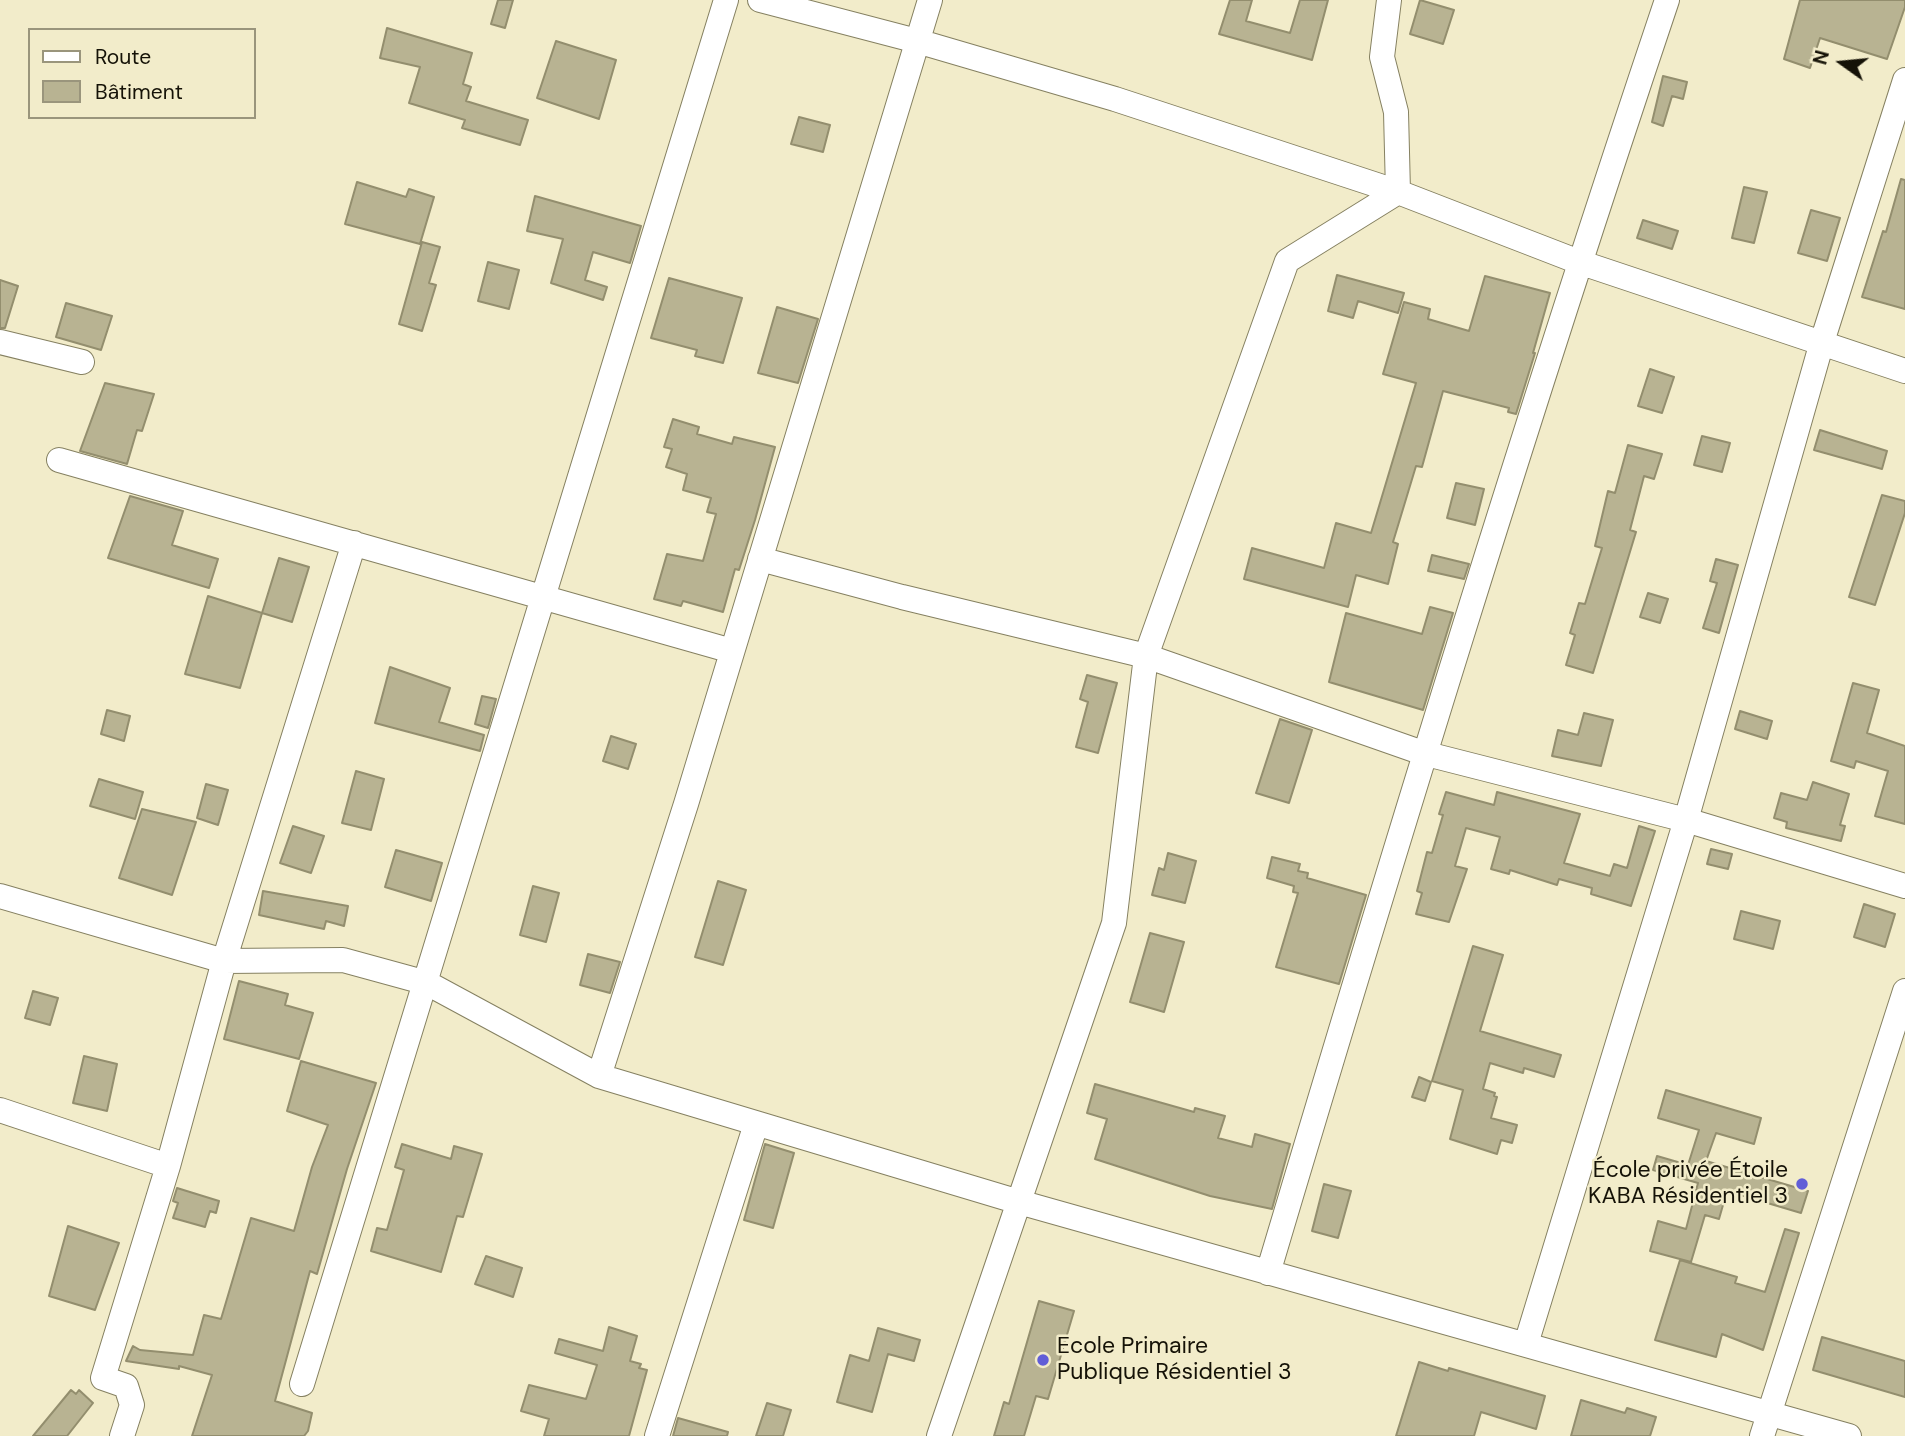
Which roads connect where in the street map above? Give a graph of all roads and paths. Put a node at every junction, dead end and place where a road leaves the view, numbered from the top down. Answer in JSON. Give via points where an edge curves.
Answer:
{"nodes":[{"id":1,"x":726,"y":0,"type":"edge"},
{"id":2,"x":760,"y":0,"type":"edge"},
{"id":3,"x":930,"y":0,"type":"edge"},
{"id":4,"x":1389,"y":0,"type":"edge"},
{"id":5,"x":1667,"y":0,"type":"edge"},
{"id":6,"x":917,"y":41,"type":"junction"},
{"id":7,"x":1905,"y":80,"type":"edge"},
{"id":8,"x":1398,"y":192,"type":"junction"},
{"id":9,"x":1579,"y":261,"type":"junction"},
{"id":10,"x":0,"y":342,"type":"edge"},
{"id":11,"x":1822,"y":342,"type":"junction"},
{"id":12,"x":82,"y":362,"type":"dead end"},
{"id":13,"x":1905,"y":371,"type":"edge"},
{"id":14,"x":59,"y":460,"type":"dead end"},
{"id":15,"x":354,"y":543,"type":"junction"},
{"id":16,"x":760,"y":559,"type":"junction"},
{"id":17,"x":541,"y":599,"type":"junction"},
{"id":18,"x":732,"y":651,"type":"junction"},
{"id":19,"x":1146,"y":656,"type":"junction"},
{"id":20,"x":1423,"y":753,"type":"junction"},
{"id":21,"x":1686,"y":820,"type":"junction"},
{"id":22,"x":1905,"y":886,"type":"edge"},
{"id":23,"x":0,"y":896,"type":"edge"},
{"id":24,"x":224,"y":961,"type":"junction"},
{"id":25,"x":427,"y":983,"type":"junction"},
{"id":26,"x":1905,"y":991,"type":"edge"},
{"id":27,"x":598,"y":1076,"type":"junction"},
{"id":28,"x":0,"y":1110,"type":"edge"},
{"id":29,"x":756,"y":1124,"type":"junction"},
{"id":30,"x":168,"y":1166,"type":"junction"},
{"id":31,"x":1019,"y":1202,"type":"junction"},
{"id":32,"x":1268,"y":1273,"type":"junction"},
{"id":33,"x":1526,"y":1344,"type":"junction"},
{"id":34,"x":302,"y":1384,"type":"dead end"},
{"id":35,"x":1766,"y":1425,"type":"edge"},
{"id":36,"x":122,"y":1436,"type":"edge"},
{"id":37,"x":657,"y":1436,"type":"edge"},
{"id":38,"x":939,"y":1436,"type":"edge"},
{"id":39,"x":1849,"y":1436,"type":"edge"}],
"edges":[{"from":1,"to":17,"type":"street"},
{"from":2,"to":6,"type":"street"},
{"from":3,"to":6,"type":"street"},
{"from":4,"to":8,"type":"street","via":[[1382,57],[1396,112]]},
{"from":5,"to":9,"type":"street"},
{"from":6,"to":8,"type":"street","via":[[1115,99]]},
{"from":6,"to":16,"type":"street"},
{"from":7,"to":11,"type":"street"},
{"from":8,"to":9,"type":"street"},
{"from":8,"to":19,"type":"street","via":[[1287,261]]},
{"from":9,"to":11,"type":"street"},
{"from":9,"to":20,"type":"street"},
{"from":10,"to":12,"type":"street"},
{"from":11,"to":13,"type":"street"},
{"from":11,"to":21,"type":"street"},
{"from":14,"to":15,"type":"street"},
{"from":15,"to":17,"type":"street"},
{"from":15,"to":24,"type":"street"},
{"from":16,"to":18,"type":"street"},
{"from":16,"to":19,"type":"street"},
{"from":17,"to":18,"type":"street"},
{"from":17,"to":25,"type":"street"},
{"from":18,"to":27,"type":"street"},
{"from":19,"to":20,"type":"street"},
{"from":19,"to":31,"type":"street","via":[[1114,923]]},
{"from":20,"to":21,"type":"street"},
{"from":20,"to":32,"type":"street"},
{"from":21,"to":22,"type":"street"},
{"from":21,"to":33,"type":"street"},
{"from":23,"to":24,"type":"street"},
{"from":24,"to":25,"type":"street","via":[[343,960]]},
{"from":24,"to":30,"type":"street"},
{"from":25,"to":27,"type":"street"},
{"from":25,"to":34,"type":"street"},
{"from":26,"to":35,"type":"street"},
{"from":27,"to":29,"type":"street"},
{"from":28,"to":30,"type":"street"},
{"from":29,"to":31,"type":"street"},
{"from":29,"to":37,"type":"street"},
{"from":30,"to":36,"type":"street","via":[[103,1378],[126,1386],[132,1405]]},
{"from":31,"to":32,"type":"street"},
{"from":31,"to":38,"type":"street"},
{"from":32,"to":33,"type":"street"},
{"from":33,"to":35,"type":"street"},
{"from":35,"to":39,"type":"street"}]}
